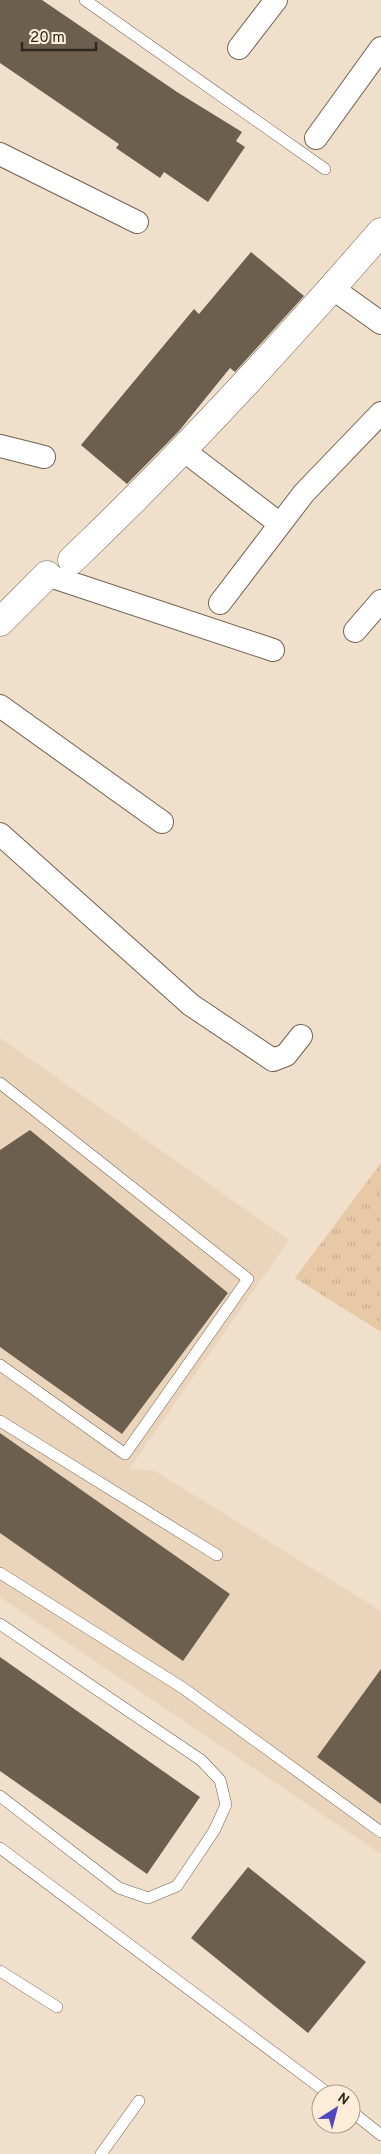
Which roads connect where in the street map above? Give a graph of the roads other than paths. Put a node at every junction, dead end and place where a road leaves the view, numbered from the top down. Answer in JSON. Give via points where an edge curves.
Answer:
{"nodes":[{"id":1,"x":85,"y":0,"type":"edge"},
{"id":2,"x":276,"y":0,"type":"edge"},
{"id":3,"x":238,"y":48,"type":"dead end"},
{"id":4,"x":381,"y":48,"type":"edge"},
{"id":5,"x":316,"y":138,"type":"dead end"},
{"id":6,"x":0,"y":154,"type":"edge"},
{"id":7,"x":325,"y":168,"type":"dead end"},
{"id":8,"x":137,"y":222,"type":"dead end"},
{"id":9,"x":381,"y":232,"type":"edge"},
{"id":10,"x":332,"y":288,"type":"junction"},
{"id":11,"x":381,"y":323,"type":"edge"},
{"id":12,"x":381,"y":413,"type":"edge"},
{"id":13,"x":0,"y":446,"type":"edge"},
{"id":14,"x":183,"y":450,"type":"junction"},
{"id":15,"x":44,"y":458,"type":"dead end"},
{"id":16,"x":280,"y":524,"type":"junction"},
{"id":17,"x":72,"y":560,"type":"dead end"},
{"id":18,"x":47,"y":575,"type":"joint"},
{"id":19,"x":381,"y":602,"type":"edge"},
{"id":20,"x":220,"y":604,"type":"dead end"},
{"id":21,"x":0,"y":622,"type":"edge"},
{"id":22,"x":355,"y":631,"type":"dead end"},
{"id":23,"x":273,"y":650,"type":"dead end"},
{"id":24,"x":0,"y":706,"type":"edge"},
{"id":25,"x":162,"y":822,"type":"dead end"},
{"id":26,"x":0,"y":834,"type":"edge"},
{"id":27,"x":301,"y":1036,"type":"dead end"},
{"id":28,"x":0,"y":1084,"type":"edge"},
{"id":29,"x":0,"y":1365,"type":"edge"},
{"id":30,"x":0,"y":1421,"type":"edge"},
{"id":31,"x":218,"y":1555,"type":"dead end"},
{"id":32,"x":0,"y":1573,"type":"edge"},
{"id":33,"x":0,"y":1624,"type":"edge"},
{"id":34,"x":0,"y":1796,"type":"edge"},
{"id":35,"x":381,"y":1832,"type":"edge"},
{"id":36,"x":0,"y":1848,"type":"edge"},
{"id":37,"x":0,"y":1970,"type":"edge"},
{"id":38,"x":57,"y":2007,"type":"dead end"},
{"id":39,"x":316,"y":2084,"type":"edge"},
{"id":40,"x":139,"y":2101,"type":"dead end"},
{"id":41,"x":361,"y":2119,"type":"edge"},
{"id":42,"x":381,"y":2135,"type":"edge"},
{"id":43,"x":101,"y":2154,"type":"edge"}],
"edges":[{"from":1,"to":7,"type":"lane"},
{"from":2,"to":3,"type":"street"},
{"from":4,"to":5,"type":"street"},
{"from":6,"to":8,"type":"street"},
{"from":9,"to":10,"type":"street"},
{"from":10,"to":11,"type":"street"},
{"from":10,"to":14,"type":"street"},
{"from":12,"to":16,"type":"street"},
{"from":13,"to":15,"type":"street"},
{"from":14,"to":16,"type":"street"},
{"from":14,"to":17,"type":"street"},
{"from":16,"to":20,"type":"street"},
{"from":18,"to":21,"type":"street"},
{"from":18,"to":23,"type":"street"},
{"from":19,"to":22,"type":"street"},
{"from":24,"to":25,"type":"street"},
{"from":26,"to":27,"type":"street","via":[[191,1005],[273,1060],[286,1055]]},
{"from":28,"to":29,"type":"lane","via":[[248,1279],[125,1454]]},
{"from":30,"to":31,"type":"lane"},
{"from":32,"to":35,"type":"lane","via":[[182,1688]]},
{"from":33,"to":34,"type":"lane","via":[[201,1760],[220,1780],[226,1805],[214,1831],[177,1886],[148,1898],[119,1888]]},
{"from":36,"to":39,"type":"lane"},
{"from":37,"to":38,"type":"lane"},
{"from":40,"to":43,"type":"lane"},
{"from":41,"to":42,"type":"lane"}]}
